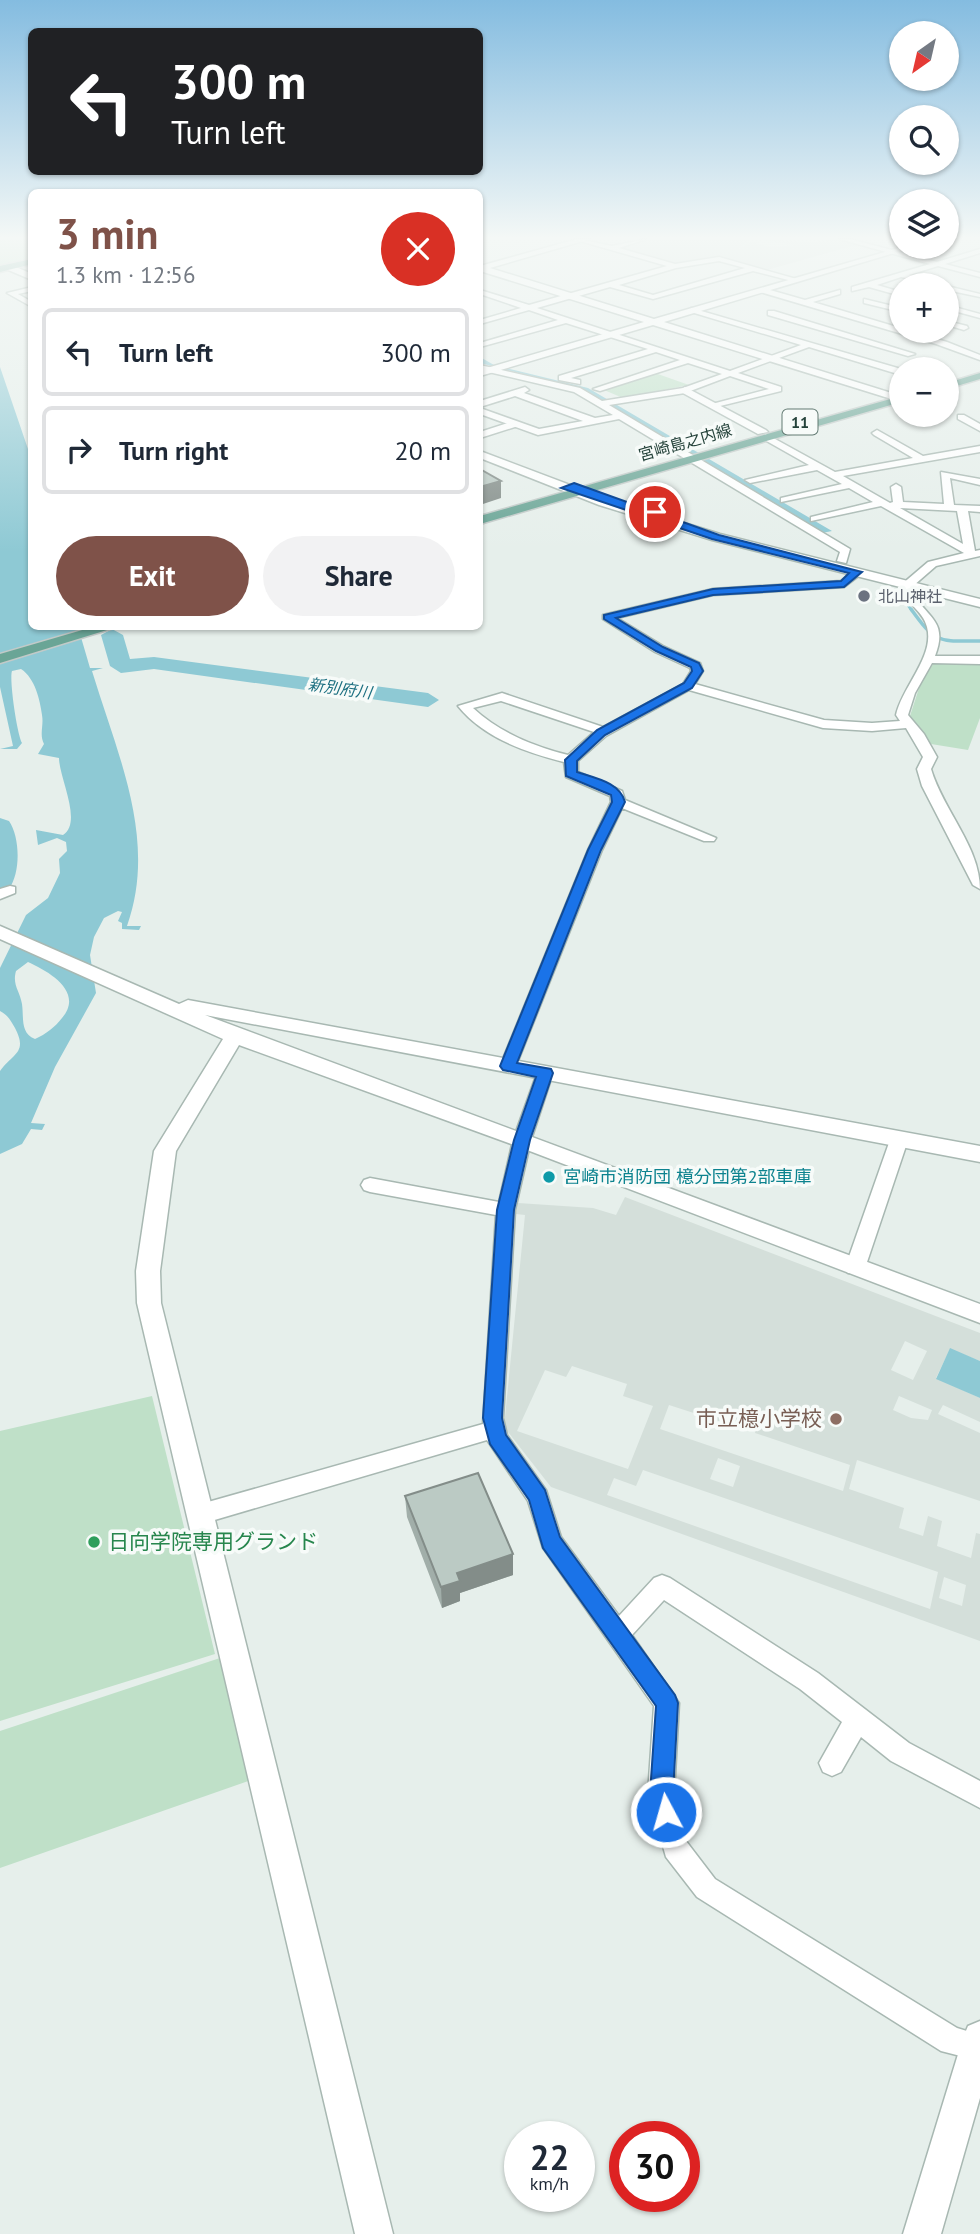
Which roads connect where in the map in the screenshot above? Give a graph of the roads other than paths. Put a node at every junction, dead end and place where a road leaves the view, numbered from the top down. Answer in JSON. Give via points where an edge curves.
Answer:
{"nodes":[{"id":1,"x":582,"y":343,"type":"edge"},
{"id":2,"x":638,"y":343,"type":"edge"},
{"id":3,"x":724,"y":343,"type":"edge"},
{"id":4,"x":874,"y":343,"type":"edge"},
{"id":5,"x":942,"y":343,"type":"edge"},
{"id":6,"x":810,"y":344,"type":"joint"},
{"id":7,"x":940,"y":345,"type":"junction"},
{"id":8,"x":980,"y":348,"type":"edge"},
{"id":9,"x":657,"y":349,"type":"junction"},
{"id":10,"x":483,"y":351,"type":"edge"},
{"id":11,"x":961,"y":351,"type":"junction"},
{"id":12,"x":911,"y":354,"type":"junction"},
{"id":13,"x":772,"y":358,"type":"junction"},
{"id":14,"x":980,"y":358,"type":"edge"},
{"id":15,"x":688,"y":360,"type":"junction"},
{"id":16,"x":874,"y":364,"type":"junction"},
{"id":17,"x":889,"y":368,"type":"edge"},
{"id":18,"x":491,"y":369,"type":"edge"},
{"id":19,"x":980,"y":370,"type":"edge"},
{"id":20,"x":730,"y":373,"type":"junction"},
{"id":21,"x":959,"y":376,"type":"edge"},
{"id":22,"x":980,"y":376,"type":"edge"},
{"id":23,"x":562,"y":378,"type":"junction"},
{"id":24,"x":959,"y":382,"type":"edge"},
{"id":25,"x":545,"y":384,"type":"junction"},
{"id":26,"x":597,"y":389,"type":"junction"},
{"id":27,"x":685,"y":390,"type":"junction"},
{"id":28,"x":515,"y":393,"type":"junction"},
{"id":29,"x":889,"y":394,"type":"edge"},
{"id":30,"x":889,"y":400,"type":"edge"},
{"id":31,"x":616,"y":401,"type":"junction"},
{"id":32,"x":483,"y":403,"type":"edge"},
{"id":33,"x":601,"y":404,"type":"junction"},
{"id":34,"x":715,"y":406,"type":"junction"},
{"id":35,"x":483,"y":412,"type":"edge"},
{"id":36,"x":622,"y":416,"type":"junction"},
{"id":37,"x":961,"y":417,"type":"dead end"},
{"id":38,"x":593,"y":421,"type":"junction"},
{"id":39,"x":514,"y":424,"type":"junction"},
{"id":40,"x":980,"y":428,"type":"edge"},
{"id":41,"x":877,"y":433,"type":"dead end"},
{"id":42,"x":483,"y":434,"type":"edge"},
{"id":43,"x":764,"y":435,"type":"junction"},
{"id":44,"x":483,"y":449,"type":"edge"},
{"id":45,"x":980,"y":449,"type":"edge"},
{"id":46,"x":695,"y":454,"type":"junction"},
{"id":47,"x":483,"y":455,"type":"edge"},
{"id":48,"x":919,"y":458,"type":"junction"},
{"id":49,"x":816,"y":467,"type":"junction"},
{"id":50,"x":830,"y":475,"type":"junction"},
{"id":51,"x":750,"y":480,"type":"dead end"},
{"id":52,"x":980,"y":481,"type":"edge"},
{"id":53,"x":853,"y":484,"type":"junction"},
{"id":54,"x":896,"y":487,"type":"dead end"},
{"id":55,"x":576,"y":489,"type":"junction"},
{"id":56,"x":785,"y":500,"type":"dead end"},
{"id":57,"x":890,"y":504,"type":"junction"},
{"id":58,"x":934,"y":507,"type":"junction"},
{"id":59,"x":950,"y":508,"type":"junction"},
{"id":60,"x":962,"y":508,"type":"junction"},
{"id":61,"x":980,"y":509,"type":"edge"},
{"id":62,"x":483,"y":511,"type":"edge"},
{"id":63,"x":483,"y":519,"type":"edge"},
{"id":64,"x":815,"y":519,"type":"dead end"},
{"id":65,"x":836,"y":530,"type":"dead end"},
{"id":66,"x":819,"y":534,"type":"junction"},
{"id":67,"x":940,"y":534,"type":"junction"},
{"id":68,"x":975,"y":553,"type":"edge"},
{"id":69,"x":842,"y":562,"type":"junction"},
{"id":70,"x":857,"y":572,"type":"junction"},
{"id":71,"x":910,"y":582,"type":"junction"},
{"id":72,"x":980,"y":595,"type":"edge"},
{"id":73,"x":980,"y":603,"type":"edge"},
{"id":74,"x":84,"y":630,"type":"edge"},
{"id":75,"x":0,"y":649,"type":"edge"},
{"id":76,"x":0,"y":659,"type":"edge"},
{"id":77,"x":928,"y":659,"type":"junction"},
{"id":78,"x":980,"y":660,"type":"edge"},
{"id":79,"x":688,"y":686,"type":"junction"},
{"id":80,"x":909,"y":724,"type":"junction"},
{"id":81,"x":604,"y":731,"type":"junction"},
{"id":82,"x":571,"y":760,"type":"junction"},
{"id":83,"x":618,"y":802,"type":"junction"},
{"id":84,"x":709,"y":838,"type":"dead end"},
{"id":85,"x":980,"y":885,"type":"edge"},
{"id":86,"x":0,"y":932,"type":"edge"},
{"id":87,"x":155,"y":1000,"type":"junction"},
{"id":88,"x":234,"y":1036,"type":"junction"},
{"id":89,"x":508,"y":1066,"type":"junction"},
{"id":90,"x":545,"y":1073,"type":"junction"},
{"id":91,"x":900,"y":1139,"type":"junction"},
{"id":92,"x":522,"y":1140,"type":"junction"},
{"id":93,"x":980,"y":1154,"type":"edge"},
{"id":94,"x":370,"y":1185,"type":"dead end"},
{"id":95,"x":506,"y":1210,"type":"junction"},
{"id":96,"x":855,"y":1268,"type":"junction"},
{"id":97,"x":980,"y":1314,"type":"edge"},
{"id":98,"x":495,"y":1429,"type":"junction"},
{"id":99,"x":201,"y":1514,"type":"junction"},
{"id":100,"x":619,"y":1632,"type":"junction"},
{"id":101,"x":857,"y":1719,"type":"junction"},
{"id":102,"x":832,"y":1763,"type":"dead end"},
{"id":103,"x":980,"y":1795,"type":"edge"},
{"id":104,"x":979,"y":2043,"type":"edge"},
{"id":105,"x":374,"y":2234,"type":"edge"},
{"id":106,"x":922,"y":2234,"type":"edge"}],
"edges":[{"from":1,"to":18,"type":"street"},
{"from":2,"to":9,"type":"street"},
{"from":3,"to":13,"type":"street"},
{"from":4,"to":12,"type":"street"},
{"from":5,"to":7,"type":"street"},
{"from":6,"to":13,"type":"street"},
{"from":6,"to":16,"type":"street"},
{"from":7,"to":11,"type":"street"},
{"from":7,"to":12,"type":"street"},
{"from":8,"to":11,"type":"street"},
{"from":9,"to":15,"type":"street"},
{"from":9,"to":23,"type":"street"},
{"from":10,"to":18,"type":"street"},
{"from":11,"to":14,"type":"street"},
{"from":12,"to":16,"type":"street"},
{"from":13,"to":20,"type":"street"},
{"from":13,"to":29,"type":"street"},
{"from":15,"to":20,"type":"street"},
{"from":15,"to":26,"type":"street"},
{"from":16,"to":17,"type":"street"},
{"from":18,"to":23,"type":"street"},
{"from":18,"to":25,"type":"street"},
{"from":19,"to":21,"type":"main road"},
{"from":20,"to":27,"type":"street"},
{"from":20,"to":34,"type":"street","via":[[778,388]]},
{"from":22,"to":24,"type":"main road"},
{"from":23,"to":26,"type":"street"},
{"from":25,"to":28,"type":"street"},
{"from":25,"to":33,"type":"street","via":[[577,390]]},
{"from":26,"to":31,"type":"street"},
{"from":27,"to":31,"type":"street"},
{"from":27,"to":34,"type":"street"},
{"from":28,"to":32,"type":"street"},
{"from":28,"to":38,"type":"street"},
{"from":30,"to":43,"type":"main road","name":"宮崎島之内線","number":"11"},
{"from":31,"to":33,"type":"street"},
{"from":33,"to":36,"type":"street"},
{"from":34,"to":43,"type":"street"},
{"from":35,"to":39,"type":"street"},
{"from":36,"to":38,"type":"street"},
{"from":36,"to":46,"type":"street"},
{"from":37,"to":40,"type":"street"},
{"from":38,"to":39,"type":"street","via":[[538,432]]},
{"from":39,"to":42,"type":"street"},
{"from":41,"to":48,"type":"street"},
{"from":43,"to":46,"type":"main road","name":"宮崎島之内線","number":"11"},
{"from":43,"to":49,"type":"street"},
{"from":44,"to":55,"type":"street"},
{"from":45,"to":48,"type":"street"},
{"from":46,"to":55,"type":"main road","name":"宮崎島之内線","number":"11"},
{"from":46,"to":66,"type":"street"},
{"from":47,"to":55,"type":"street"},
{"from":48,"to":50,"type":"street"},
{"from":49,"to":50,"type":"street"},
{"from":49,"to":51,"type":"street"},
{"from":50,"to":53,"type":"street"},
{"from":52,"to":59,"type":"street","via":[[944,474]]},
{"from":53,"to":56,"type":"street"},
{"from":53,"to":57,"type":"street"},
{"from":54,"to":57,"type":"street"},
{"from":55,"to":62,"type":"main road","name":"宮崎島之内線","number":"11"},
{"from":55,"to":63,"type":"main road","name":"宮崎島之内線","number":"11"},
{"from":55,"to":69,"type":"street"},
{"from":55,"to":70,"type":"street","via":[[716,537]]},
{"from":57,"to":58,"type":"street"},
{"from":57,"to":64,"type":"street"},
{"from":57,"to":67,"type":"street"},
{"from":58,"to":59,"type":"street"},
{"from":58,"to":67,"type":"street"},
{"from":59,"to":60,"type":"street"},
{"from":60,"to":61,"type":"street"},
{"from":60,"to":68,"type":"street"},
{"from":65,"to":66,"type":"street"},
{"from":66,"to":69,"type":"street","via":[[846,551]]},
{"from":67,"to":68,"type":"street"},
{"from":68,"to":71,"type":"street","via":[[932,564]]},
{"from":69,"to":71,"type":"street"},
{"from":70,"to":71,"type":"street"},
{"from":70,"to":79,"type":"street","via":[[844,584],[713,592],[607,617],[696,666]]},
{"from":71,"to":72,"type":"street"},
{"from":71,"to":73,"type":"street"},
{"from":71,"to":77,"type":"street","via":[[907,596],[934,629]]},
{"from":74,"to":75,"type":"main road"},
{"from":74,"to":76,"type":"main road"},
{"from":77,"to":78,"type":"street"},
{"from":77,"to":80,"type":"street","via":[[904,699],[902,715]]},
{"from":79,"to":80,"type":"street","via":[[823,724]]},
{"from":79,"to":81,"type":"street"},
{"from":80,"to":85,"type":"street","via":[[930,757],[925,769],[938,809]]},
{"from":81,"to":82,"type":"street"},
{"from":81,"to":82,"type":"street","via":[[502,698],[464,706],[489,730]]},
{"from":82,"to":83,"type":"street","via":[[571,774],[605,786],[617,794]]},
{"from":83,"to":84,"type":"street"},
{"from":83,"to":89,"type":"street"},
{"from":86,"to":87,"type":"street"},
{"from":87,"to":88,"type":"street"},
{"from":87,"to":89,"type":"street"},
{"from":88,"to":92,"type":"street"},
{"from":88,"to":99,"type":"street","via":[[165,1151],[148,1271],[149,1303]]},
{"from":89,"to":90,"type":"street"},
{"from":90,"to":91,"type":"street"},
{"from":90,"to":92,"type":"street"},
{"from":91,"to":93,"type":"street"},
{"from":91,"to":96,"type":"street"},
{"from":92,"to":95,"type":"street"},
{"from":92,"to":96,"type":"street"},
{"from":94,"to":95,"type":"street"},
{"from":95,"to":98,"type":"street","via":[[492,1418]]},
{"from":96,"to":97,"type":"street"},
{"from":98,"to":99,"type":"street"},
{"from":98,"to":100,"type":"street","via":[[538,1497],[551,1541]]},
{"from":99,"to":105,"type":"street"},
{"from":100,"to":101,"type":"street","via":[[662,1586],[809,1681]]},
{"from":100,"to":104,"type":"street","via":[[667,1703],[661,1794],[676,1848],[706,1888],[951,2041]]},
{"from":101,"to":102,"type":"street"},
{"from":101,"to":103,"type":"street","via":[[901,1752]]},
{"from":104,"to":106,"type":"street"}]}
